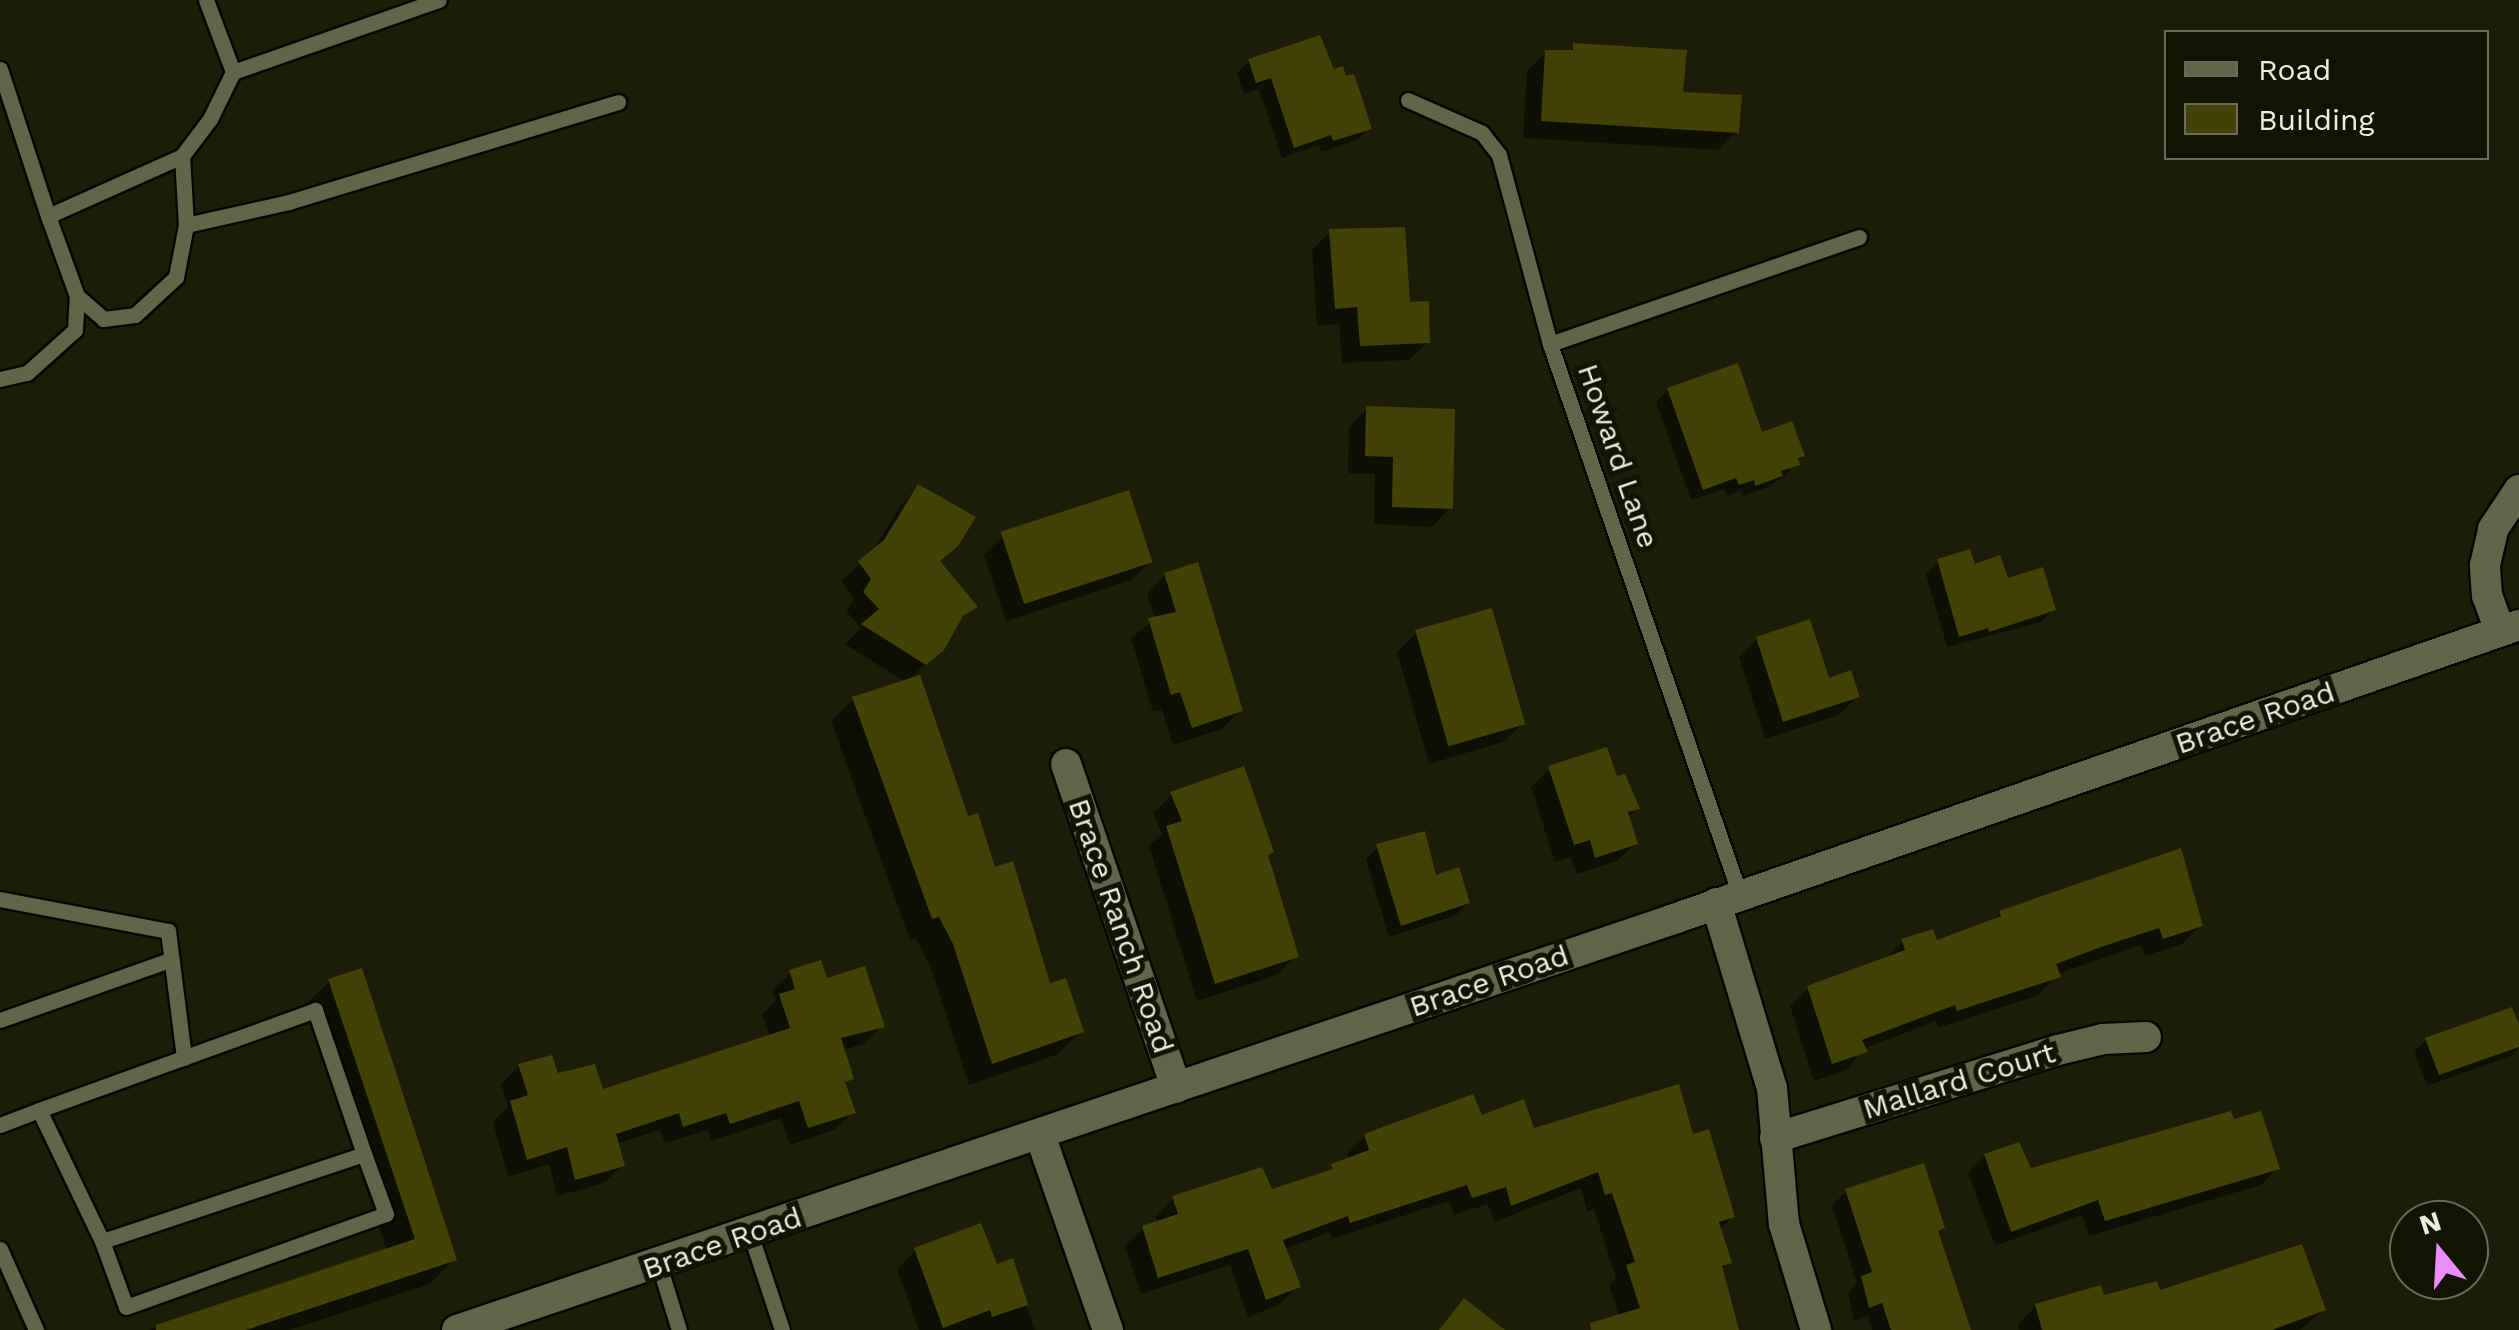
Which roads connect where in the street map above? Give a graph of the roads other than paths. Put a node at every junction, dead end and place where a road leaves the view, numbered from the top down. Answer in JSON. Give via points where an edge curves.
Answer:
{"nodes":[{"id":1,"x":206,"y":0,"type":"edge"},
{"id":2,"x":439,"y":0,"type":"edge"},
{"id":3,"x":0,"y":69,"type":"edge"},
{"id":4,"x":233,"y":72,"type":"junction"},
{"id":5,"x":1408,"y":100,"type":"dead end"},
{"id":6,"x":618,"y":102,"type":"dead end"},
{"id":7,"x":182,"y":156,"type":"junction"},
{"id":8,"x":48,"y":216,"type":"junction"},
{"id":9,"x":186,"y":225,"type":"junction"},
{"id":10,"x":1858,"y":237,"type":"dead end"},
{"id":11,"x":77,"y":296,"type":"junction"},
{"id":12,"x":1550,"y":344,"type":"junction"},
{"id":13,"x":0,"y":379,"type":"edge"},
{"id":14,"x":2519,"y":490,"type":"edge"},
{"id":15,"x":2509,"y":628,"type":"edge"},
{"id":16,"x":1066,"y":764,"type":"dead end"},
{"id":17,"x":0,"y":899,"type":"edge"},
{"id":18,"x":1728,"y":899,"type":"junction"},
{"id":19,"x":172,"y":959,"type":"junction"},
{"id":20,"x":0,"y":1020,"type":"edge"},
{"id":21,"x":2146,"y":1037,"type":"dead end"},
{"id":22,"x":184,"y":1058,"type":"junction"},
{"id":23,"x":1176,"y":1088,"type":"junction"},
{"id":24,"x":39,"y":1110,"type":"junction"},
{"id":25,"x":0,"y":1125,"type":"edge"},
{"id":26,"x":1040,"y":1135,"type":"junction"},
{"id":27,"x":1775,"y":1138,"type":"junction"},
{"id":28,"x":364,"y":1154,"type":"junction"},
{"id":29,"x":750,"y":1233,"type":"junction"},
{"id":30,"x":102,"y":1241,"type":"junction"},
{"id":31,"x":0,"y":1248,"type":"edge"},
{"id":32,"x":658,"y":1265,"type":"junction"},
{"id":33,"x":36,"y":1330,"type":"edge"},
{"id":34,"x":456,"y":1330,"type":"edge"},
{"id":35,"x":680,"y":1330,"type":"edge"},
{"id":36,"x":782,"y":1330,"type":"edge"},
{"id":37,"x":1108,"y":1330,"type":"edge"},
{"id":38,"x":1816,"y":1330,"type":"edge"}],
"edges":[{"from":1,"to":4,"type":"lane"},
{"from":2,"to":4,"type":"lane"},
{"from":3,"to":8,"type":"lane"},
{"from":4,"to":7,"type":"lane","via":[[210,120]]},
{"from":5,"to":12,"type":"lane","via":[[1482,134],[1499,154]]},
{"from":6,"to":9,"type":"lane","via":[[289,202]]},
{"from":7,"to":8,"type":"lane"},
{"from":7,"to":9,"type":"lane"},
{"from":8,"to":11,"type":"lane"},
{"from":9,"to":11,"type":"lane","via":[[176,277],[135,316],[103,320]]},
{"from":10,"to":12,"type":"lane","name":"Howard Lane"},
{"from":11,"to":13,"type":"lane","via":[[75,330],[27,373]]},
{"from":12,"to":18,"type":"lane","name":"Howard Lane"},
{"from":14,"to":15,"type":"street","via":[[2493,528],[2486,565],[2487,596]]},
{"from":15,"to":18,"type":"street","name":"Brace Road"},
{"from":16,"to":23,"type":"street","name":"Brace Ranch Road"},
{"from":17,"to":19,"type":"lane","via":[[168,932]]},
{"from":18,"to":23,"type":"street","name":"Brace Road"},
{"from":18,"to":27,"type":"street","via":[[1772,1088]]},
{"from":19,"to":20,"type":"lane"},
{"from":19,"to":22,"type":"lane"},
{"from":21,"to":27,"type":"street","name":"Mallard Court","via":[[2058,1050]]},
{"from":22,"to":24,"type":"lane"},
{"from":22,"to":28,"type":"lane","via":[[315,1010]]},
{"from":23,"to":26,"type":"street","name":"Brace Road"},
{"from":24,"to":25,"type":"lane"},
{"from":24,"to":30,"type":"lane"},
{"from":26,"to":29,"type":"street","name":"Brace Road"},
{"from":26,"to":37,"type":"street"},
{"from":27,"to":38,"type":"street","via":[[1784,1224]]},
{"from":28,"to":30,"type":"lane"},
{"from":28,"to":30,"type":"lane","via":[[386,1214],[126,1306]]},
{"from":29,"to":32,"type":"street","name":"Brace Road"},
{"from":29,"to":36,"type":"lane"},
{"from":31,"to":33,"type":"lane"},
{"from":32,"to":34,"type":"street","name":"Brace Road"},
{"from":32,"to":35,"type":"lane"}]}
